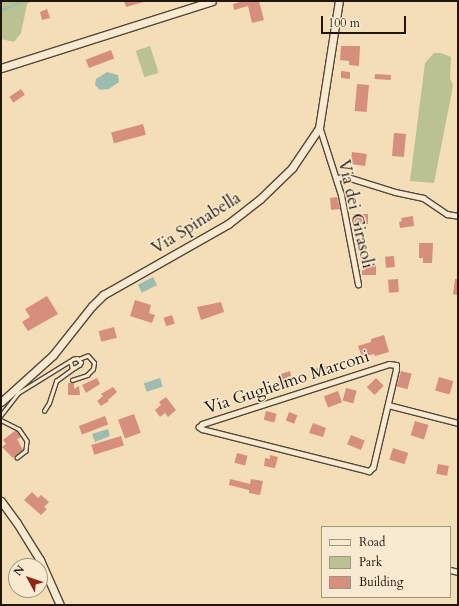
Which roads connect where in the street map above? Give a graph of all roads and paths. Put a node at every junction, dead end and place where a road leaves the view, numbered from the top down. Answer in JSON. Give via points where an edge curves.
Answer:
{"nodes":[{"id":1,"x":212,"y":1,"type":"edge"},
{"id":2,"x":339,"y":1,"type":"edge"},
{"id":3,"x":1,"y":68,"type":"edge"},
{"id":4,"x":320,"y":126,"type":"junction"},
{"id":5,"x":336,"y":178,"type":"junction"},
{"id":6,"x":458,"y":216,"type":"edge"},
{"id":7,"x":358,"y":284,"type":"dead end"},
{"id":8,"x":80,"y":359,"type":"junction"},
{"id":9,"x":70,"y":362,"type":"junction"},
{"id":10,"x":75,"y":368,"type":"junction"},
{"id":11,"x":72,"y":380,"type":"dead end"},
{"id":12,"x":16,"y":391,"type":"junction"},
{"id":13,"x":1,"y":402,"type":"edge"},
{"id":14,"x":388,"y":405,"type":"junction"},
{"id":15,"x":44,"y":411,"type":"dead end"},
{"id":16,"x":1,"y":415,"type":"edge"},
{"id":17,"x":1,"y":420,"type":"edge"},
{"id":18,"x":458,"y":423,"type":"edge"},
{"id":19,"x":17,"y":458,"type":"dead end"},
{"id":20,"x":1,"y":501,"type":"edge"},
{"id":21,"x":60,"y":605,"type":"edge"}],
"edges":[{"from":1,"to":3,"type":"street"},
{"from":2,"to":4,"type":"street","name":"Via Spinabella"},
{"from":4,"to":5,"type":"street","name":"Via dei Girasoli"},
{"from":4,"to":12,"type":"street","name":"Via Spinabella","via":[[296,164],[260,199],[216,232],[103,295],[53,355]]},
{"from":5,"to":6,"type":"street","via":[[347,177],[424,198],[448,214]]},
{"from":5,"to":7,"type":"street","name":"Via dei Girasoli"},
{"from":8,"to":9,"type":"lane","via":[[73,359]]},
{"from":8,"to":10,"type":"lane","via":[[80,365]]},
{"from":8,"to":11,"type":"lane","via":[[88,356],[94,363],[93,369],[87,375]]},
{"from":9,"to":10,"type":"lane","via":[[72,368]]},
{"from":9,"to":12,"type":"lane"},
{"from":10,"to":15,"type":"lane","via":[[56,381],[49,404]]},
{"from":12,"to":13,"type":"street","name":"Via Spinabella"},
{"from":12,"to":16,"type":"lane"},
{"from":14,"to":14,"type":"street","name":"Via Guglielmo Marconi","via":[[396,368],[394,364],[199,427],[368,471],[373,466]]},
{"from":14,"to":18,"type":"street"},
{"from":17,"to":19,"type":"lane","via":[[19,428],[27,441],[26,451]]},
{"from":20,"to":21,"type":"street","via":[[40,560]]}]}
